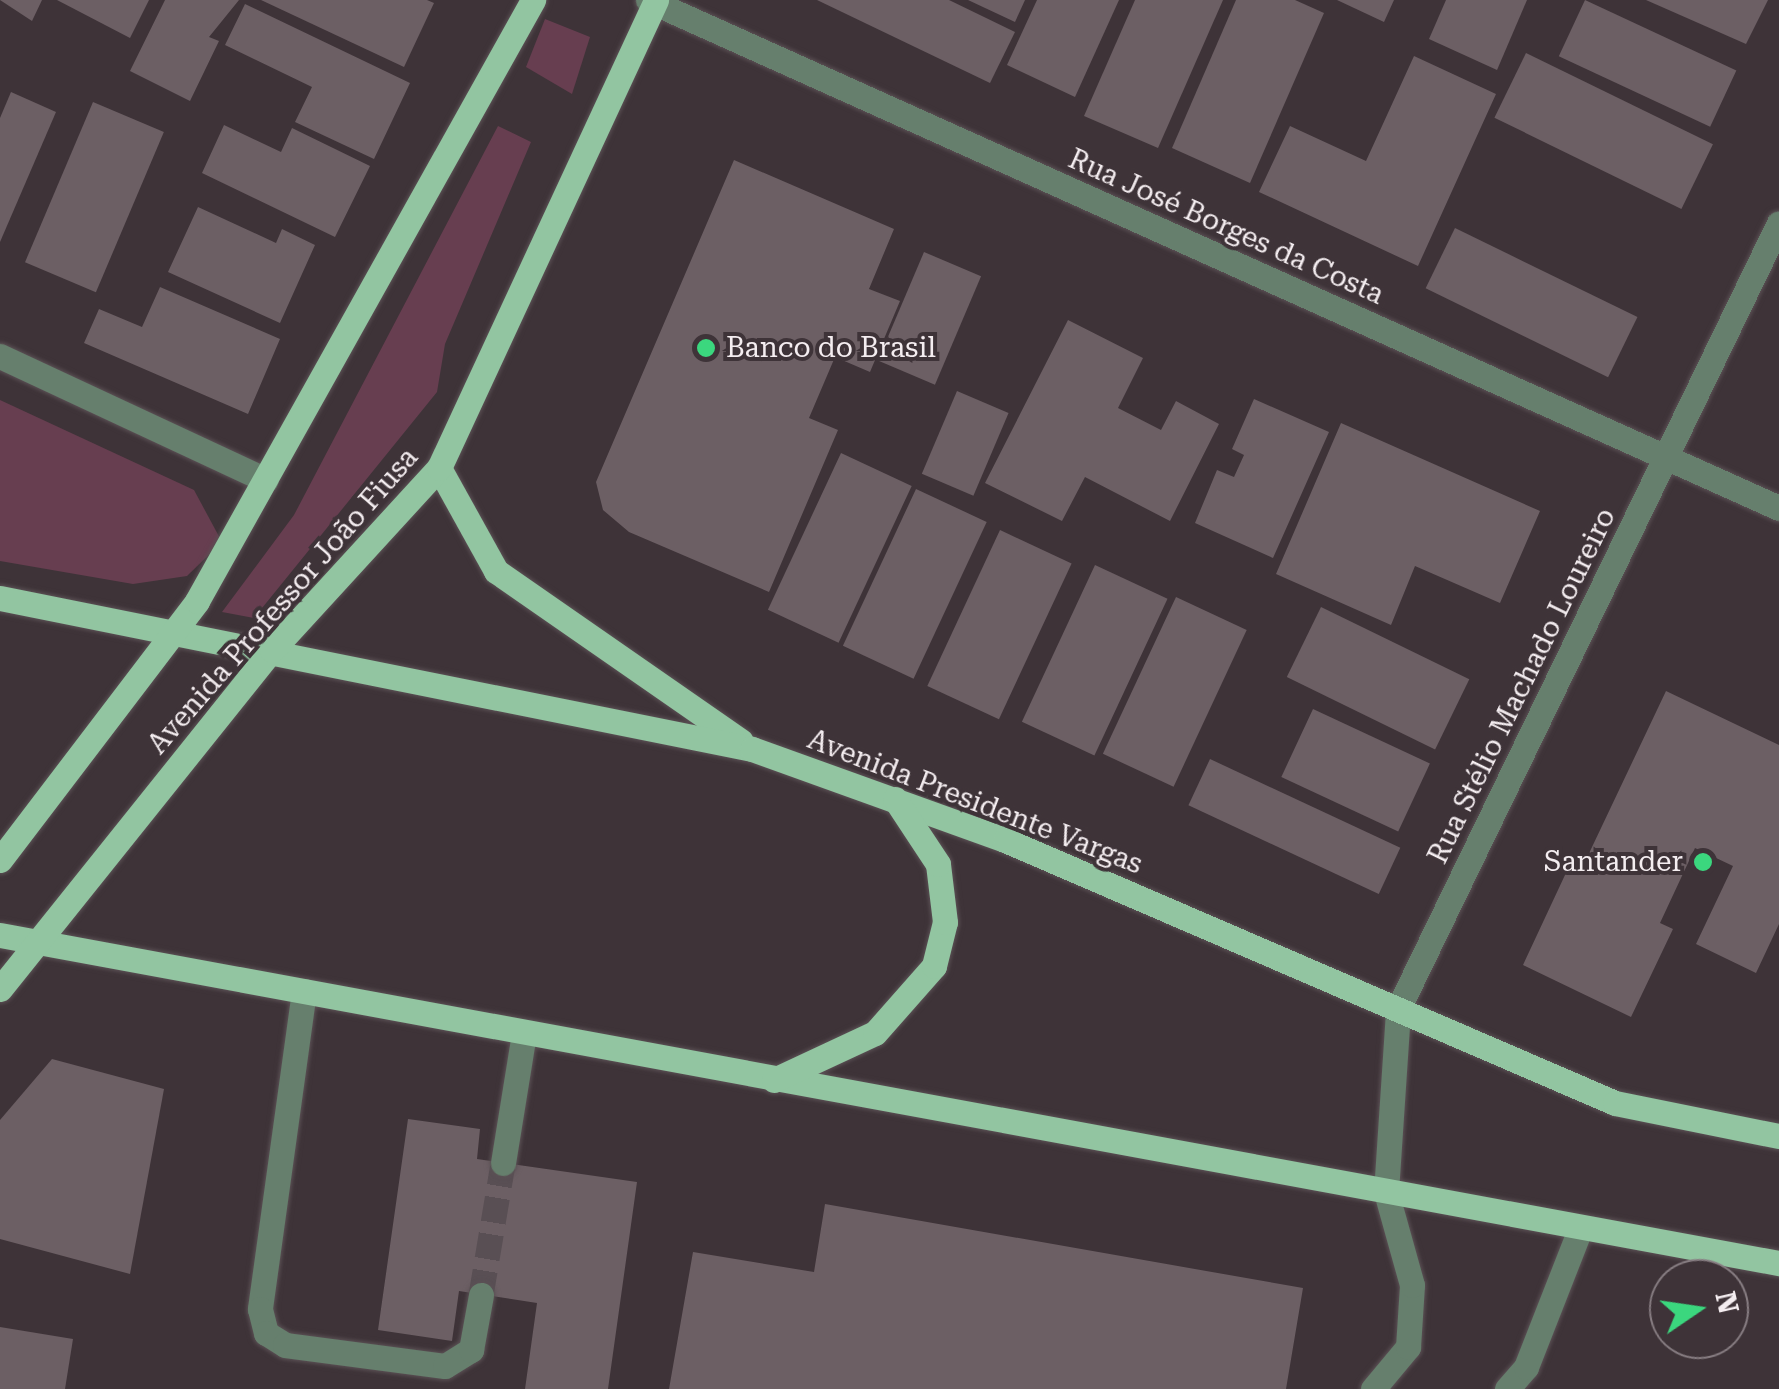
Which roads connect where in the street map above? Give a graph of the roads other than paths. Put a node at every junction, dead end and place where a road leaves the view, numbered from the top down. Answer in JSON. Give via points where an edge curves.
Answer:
{"nodes":[{"id":1,"x":533,"y":0,"type":"edge"},
{"id":2,"x":653,"y":1,"type":"edge"},
{"id":3,"x":1779,"y":223,"type":"edge"},
{"id":4,"x":0,"y":356,"type":"edge"},
{"id":5,"x":1666,"y":457,"type":"junction"},
{"id":6,"x":440,"y":468,"type":"junction"},
{"id":7,"x":266,"y":480,"type":"junction"},
{"id":8,"x":1779,"y":508,"type":"edge"},
{"id":9,"x":0,"y":598,"type":"edge"},
{"id":10,"x":179,"y":627,"type":"junction"},
{"id":11,"x":272,"y":650,"type":"junction"},
{"id":12,"x":752,"y":749,"type":"junction"},
{"id":13,"x":891,"y":794,"type":"junction"},
{"id":14,"x":0,"y":860,"type":"edge"},
{"id":15,"x":0,"y":935,"type":"edge"},
{"id":16,"x":39,"y":942,"type":"junction"},
{"id":17,"x":0,"y":990,"type":"edge"},
{"id":18,"x":304,"y":991,"type":"junction"},
{"id":19,"x":1398,"y":1009,"type":"junction"},
{"id":20,"x":524,"y":1032,"type":"junction"},
{"id":21,"x":774,"y":1080,"type":"junction"},
{"id":22,"x":1779,"y":1136,"type":"edge"},
{"id":23,"x":502,"y":1163,"type":"tunnel mouth"},
{"id":24,"x":1386,"y":1192,"type":"junction"},
{"id":25,"x":1580,"y":1229,"type":"junction"},
{"id":26,"x":1779,"y":1263,"type":"edge"},
{"id":27,"x":481,"y":1295,"type":"tunnel mouth"},
{"id":28,"x":1373,"y":1389,"type":"edge"},
{"id":29,"x":1508,"y":1389,"type":"edge"}],
"edges":[{"from":1,"to":7,"type":"main road","name":"Avenida Professor João Fiusa"},
{"from":2,"to":5,"type":"street","name":"Rua José Borges da Costa"},
{"from":2,"to":6,"type":"main road","name":"Avenida Professor João Fiusa"},
{"from":3,"to":5,"type":"street","name":"Rua Stélio Machado Loureiro"},
{"from":4,"to":7,"type":"street"},
{"from":5,"to":8,"type":"street","name":"Rua José Borges da Costa"},
{"from":5,"to":19,"type":"street","name":"Rua Stélio Machado Loureiro"},
{"from":6,"to":11,"type":"main road","name":"Avenida Professor João Fiusa"},
{"from":6,"to":12,"type":"main road","via":[[496,570]]},
{"from":7,"to":10,"type":"main road","name":"Avenida Professor João Fiusa"},
{"from":9,"to":10,"type":"main road","name":"Avenida Presidente Vargas"},
{"from":10,"to":11,"type":"main road","name":"Avenida Presidente Vargas"},
{"from":10,"to":14,"type":"main road","name":"Avenida Professor João Fiusa"},
{"from":11,"to":12,"type":"main road","name":"Avenida Presidente Vargas"},
{"from":11,"to":16,"type":"main road","name":"Avenida Professor João Fiusa"},
{"from":12,"to":13,"type":"main road","name":"Avenida Presidente Vargas"},
{"from":13,"to":19,"type":"main road","name":"Avenida Presidente Vargas"},
{"from":13,"to":21,"type":"main road","via":[[938,864],[941,952],[922,987],[876,1033]]},
{"from":15,"to":16,"type":"main road"},
{"from":16,"to":17,"type":"main road","name":"Avenida Professor João Fiusa"},
{"from":16,"to":18,"type":"main road"},
{"from":18,"to":20,"type":"main road"},
{"from":18,"to":27,"type":"street","via":[[260,1309],[266,1333],[286,1345],[445,1366],[472,1350]]},
{"from":19,"to":22,"type":"main road","name":"Avenida Presidente Vargas","via":[[1616,1103]]},
{"from":19,"to":24,"type":"street","name":"Rua Stélio Machado Loureiro"},
{"from":20,"to":21,"type":"main road"},
{"from":20,"to":23,"type":"street"},
{"from":21,"to":24,"type":"main road"},
{"from":24,"to":25,"type":"main road"},
{"from":24,"to":28,"type":"street","name":"Rua Stélio Machado Loureiro","via":[[1412,1285],[1408,1347]]},
{"from":25,"to":26,"type":"main road"},
{"from":25,"to":29,"type":"street","via":[[1526,1367]]}]}
